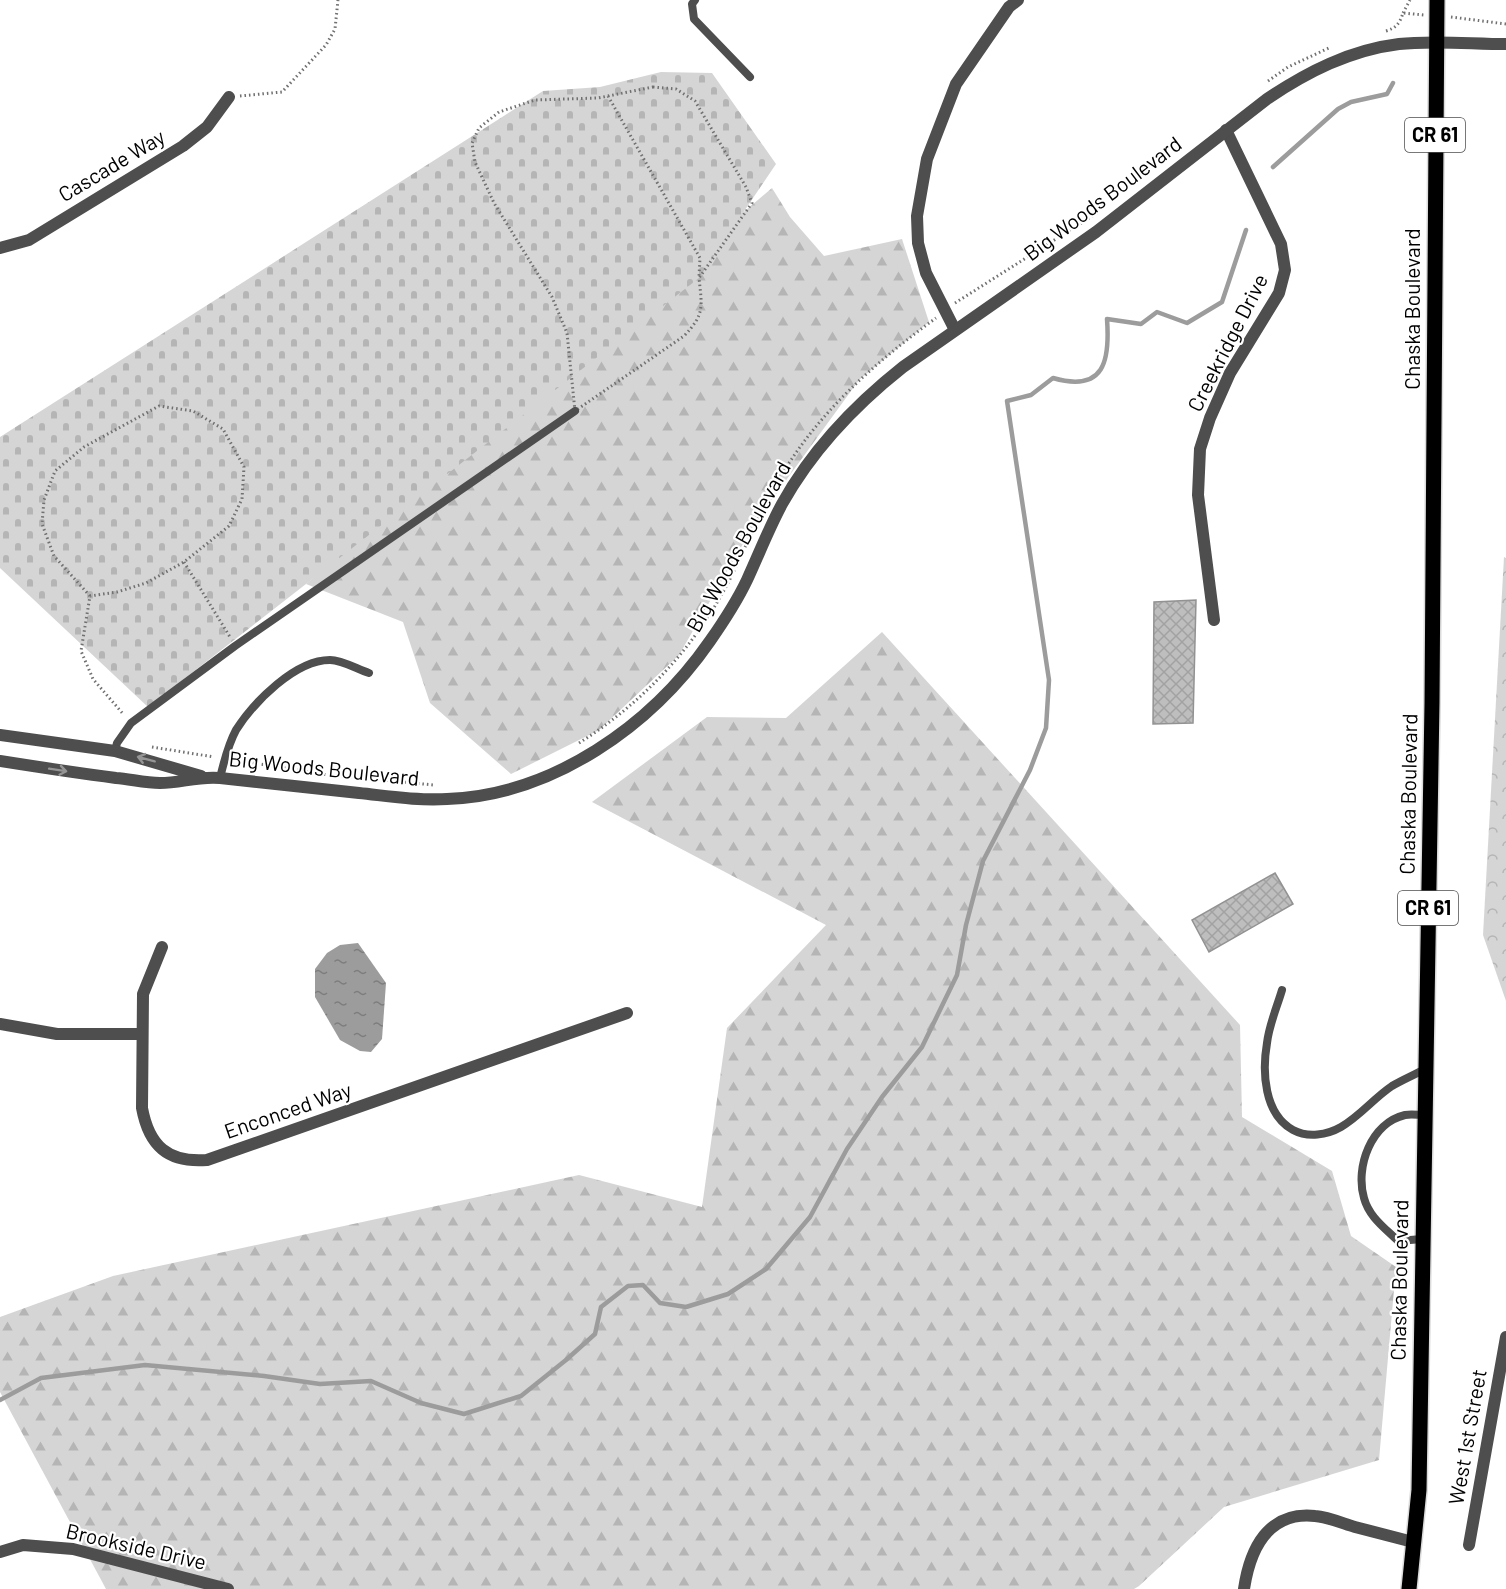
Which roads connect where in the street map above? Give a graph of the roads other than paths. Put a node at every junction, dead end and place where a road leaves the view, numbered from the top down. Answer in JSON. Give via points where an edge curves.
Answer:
{"nodes":[{"id":1,"x":695,"y":0,"type":"edge"},
{"id":2,"x":1018,"y":0,"type":"edge"},
{"id":3,"x":1437,"y":8,"type":"edge"},
{"id":4,"x":1436,"y":43,"type":"junction"},
{"id":5,"x":1506,"y":44,"type":"edge"},
{"id":6,"x":750,"y":77,"type":"dead end"},
{"id":7,"x":229,"y":97,"type":"road end"},
{"id":8,"x":1226,"y":130,"type":"junction"},
{"id":9,"x":0,"y":248,"type":"edge"},
{"id":10,"x":955,"y":330,"type":"junction"},
{"id":11,"x":575,"y":411,"type":"road end"},
{"id":12,"x":1214,"y":620,"type":"dead end"},
{"id":13,"x":369,"y":673,"type":"dead end"},
{"id":14,"x":0,"y":735,"type":"edge"},
{"id":15,"x":115,"y":751,"type":"junction"},
{"id":16,"x":0,"y":761,"type":"edge"},
{"id":17,"x":202,"y":776,"type":"junction"},
{"id":18,"x":220,"y":778,"type":"junction"},
{"id":19,"x":162,"y":947,"type":"dead end"},
{"id":20,"x":1282,"y":990,"type":"dead end"},
{"id":21,"x":627,"y":1013,"type":"dead end"},
{"id":22,"x":0,"y":1024,"type":"edge"},
{"id":23,"x":142,"y":1034,"type":"junction"},
{"id":24,"x":1425,"y":1069,"type":"junction"},
{"id":25,"x":1424,"y":1115,"type":"junction"},
{"id":26,"x":1422,"y":1239,"type":"junction"},
{"id":27,"x":1506,"y":1337,"type":"edge"},
{"id":28,"x":1413,"y":1542,"type":"junction"},
{"id":29,"x":1469,"y":1545,"type":"dead end"},
{"id":30,"x":0,"y":1552,"type":"edge"},
{"id":31,"x":228,"y":1589,"type":"edge"},
{"id":32,"x":1244,"y":1589,"type":"edge"},
{"id":33,"x":1408,"y":1589,"type":"edge"}],
"edges":[{"from":1,"to":6,"type":"lane","via":[[694,19]]},
{"from":2,"to":10,"type":"street","via":[[1009,7],[956,84],[927,159],[917,216],[918,243],[926,273]]},
{"from":3,"to":4,"type":"main road","name":"Chaska Boulevard","number":"CR 61"},
{"from":4,"to":5,"type":"street","name":"Big Woods Boulevard"},
{"from":4,"to":8,"type":"street","name":"Big Woods Boulevard","via":[[1380,47],[1321,66]]},
{"from":4,"to":24,"type":"main road","name":"Chaska Boulevard","number":"CR 61","via":[[1432,703]]},
{"from":7,"to":9,"type":"street","name":"Cascade Way","via":[[207,127],[183,146],[30,240]]},
{"from":8,"to":10,"type":"street","name":"Big Woods Boulevard","via":[[1096,232]]},
{"from":8,"to":12,"type":"street","name":"Creekridge Drive","via":[[1281,244],[1285,270],[1279,293],[1230,373],[1200,449],[1198,495]]},
{"from":10,"to":18,"type":"street","name":"Big Woods Boulevard","via":[[878,387],[824,442],[783,503],[732,609],[707,645],[660,699],[587,756],[513,789],[446,800]]},
{"from":11,"to":15,"type":"lane","via":[[235,646],[131,723]]},
{"from":13,"to":18,"type":"lane","via":[[332,660],[315,662],[283,680],[236,730]]},
{"from":14,"to":15,"type":"street","name":"Big Woods Boulevard"},
{"from":17,"to":15,"type":"street","name":"Big Woods Boulevard","one_way":true},
{"from":16,"to":17,"type":"street","name":"Big Woods Boulevard","one_way":true,"via":[[161,783]]},
{"from":17,"to":18,"type":"street","name":"Big Woods Boulevard"},
{"from":19,"to":23,"type":"street","name":"Enconced Way","via":[[143,994]]},
{"from":20,"to":24,"type":"lane","via":[[1267,1041],[1265,1074],[1268,1096],[1286,1126],[1314,1135],[1341,1127],[1392,1086]]},
{"from":21,"to":23,"type":"street","name":"Enconced Way","via":[[207,1160],[189,1161],[162,1149],[145,1125]]},
{"from":22,"to":23,"type":"street","via":[[57,1034]]},
{"from":24,"to":25,"type":"main road","name":"Chaska Boulevard","number":"CR 61"},
{"from":25,"to":26,"type":"main road","name":"Chaska Boulevard","number":"CR 61"},
{"from":25,"to":26,"type":"lane","via":[[1406,1115],[1380,1130],[1368,1146],[1362,1171],[1364,1198],[1376,1221],[1398,1241]]},
{"from":26,"to":28,"type":"main road","name":"Chaska Boulevard","number":"CR 61","via":[[1419,1490]]},
{"from":27,"to":29,"type":"street","name":"West 1st Street"},
{"from":28,"to":32,"type":"street","via":[[1315,1516],[1289,1517],[1271,1527],[1257,1544]]},
{"from":28,"to":33,"type":"main road","name":"Chaska Boulevard","number":"CR 61"},
{"from":30,"to":31,"type":"street","name":"Brookside Drive","via":[[23,1545],[73,1549]]}]}
